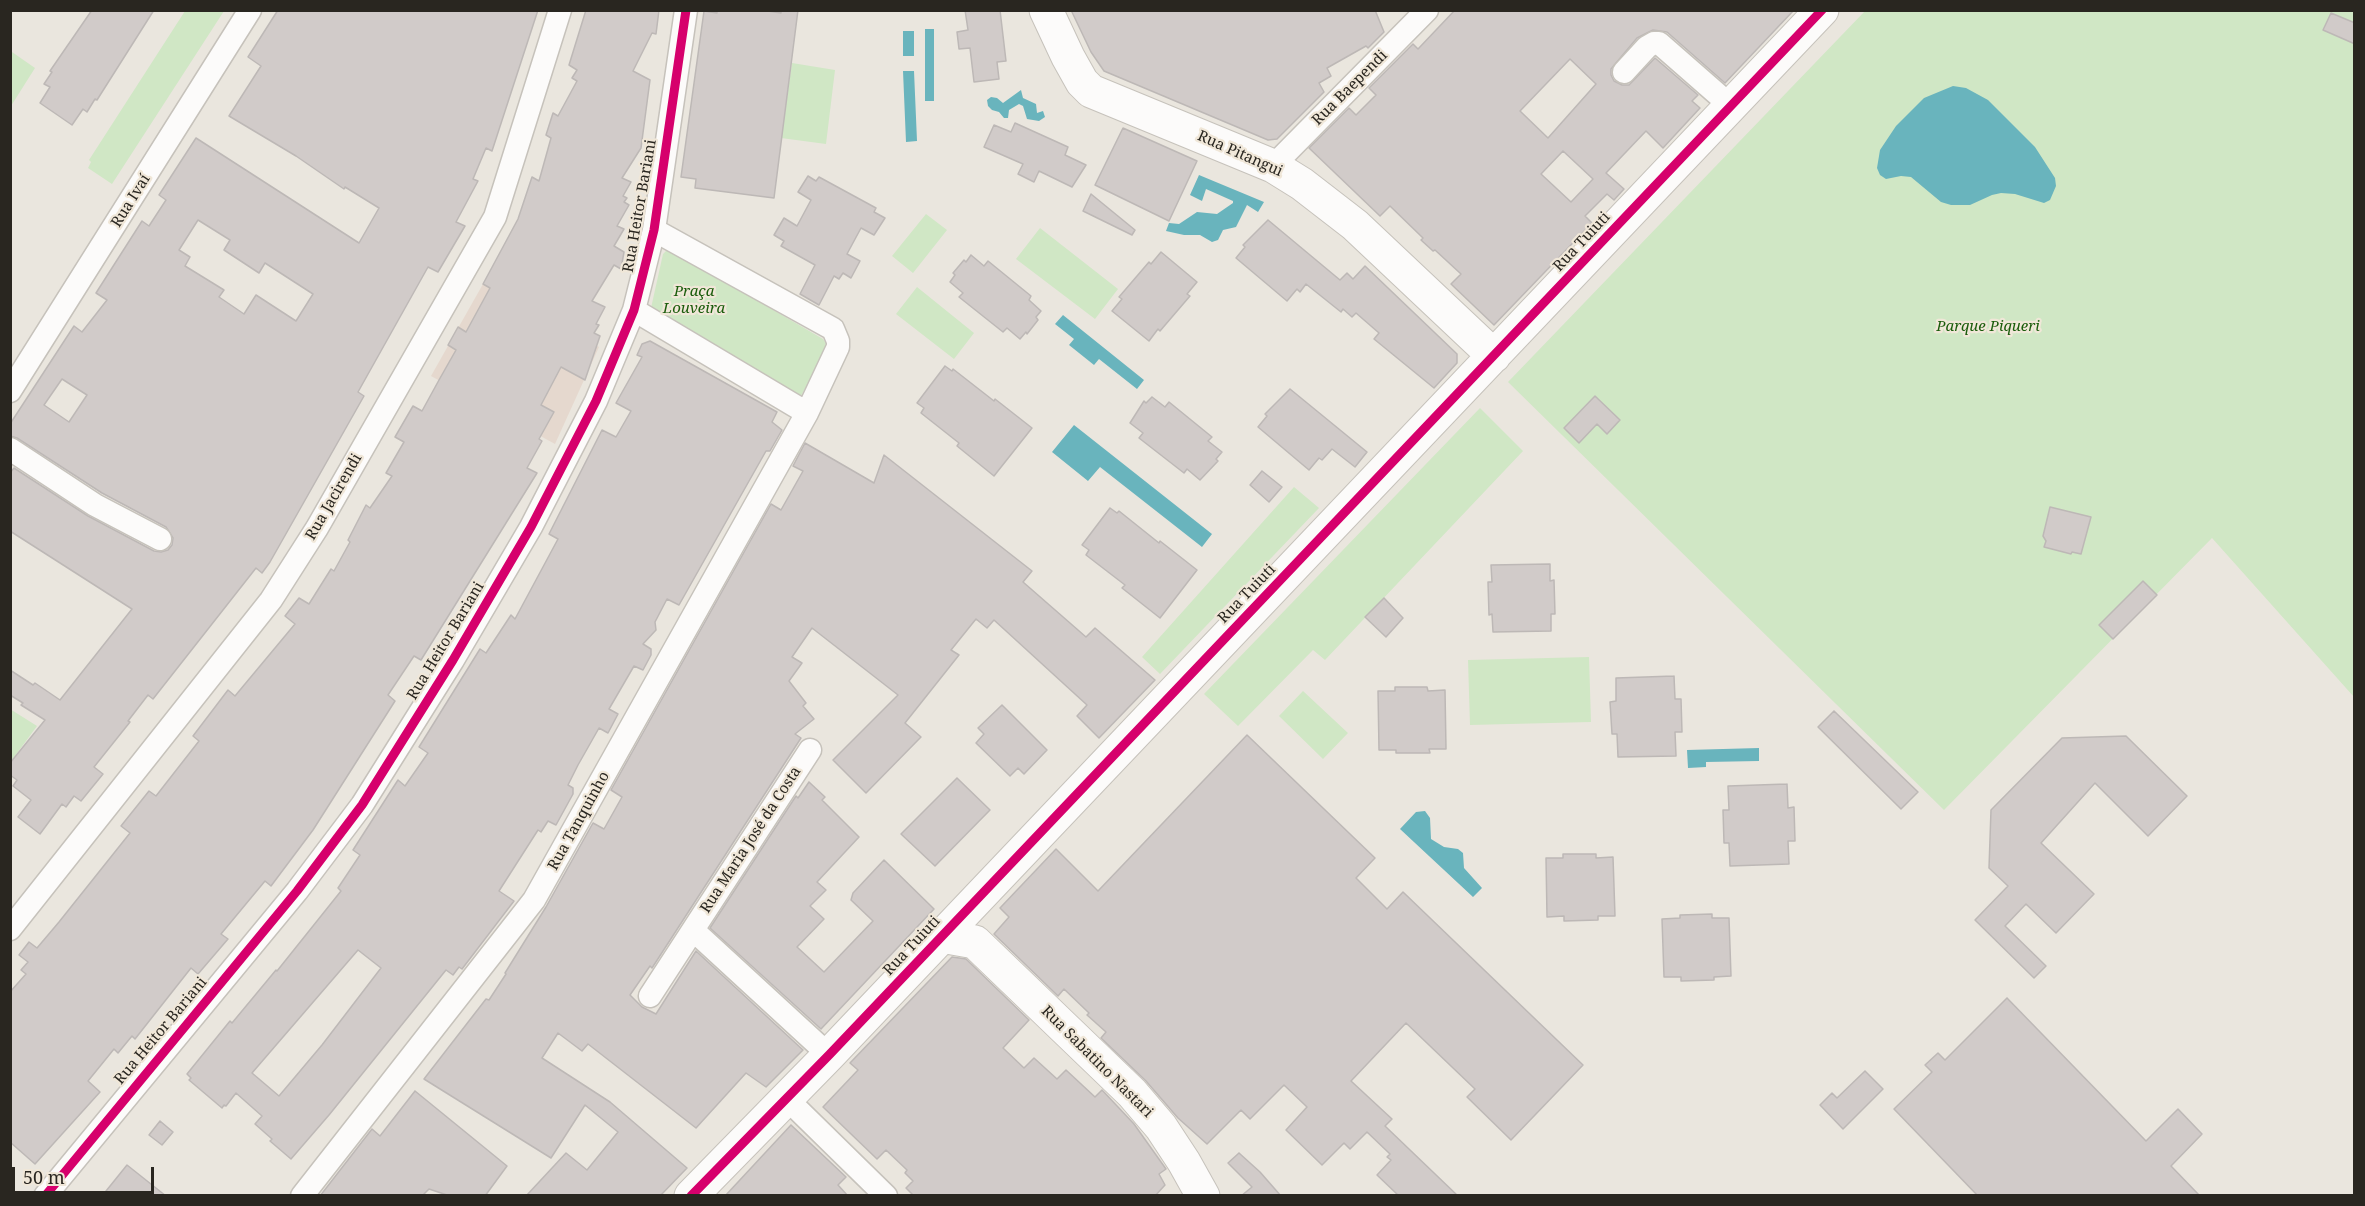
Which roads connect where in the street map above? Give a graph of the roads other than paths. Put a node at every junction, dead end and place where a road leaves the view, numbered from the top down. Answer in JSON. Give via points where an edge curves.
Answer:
{"nodes":[{"id":1,"x":250,"y":10,"type":"edge"},
{"id":2,"x":560,"y":10,"type":"edge"},
{"id":3,"x":686,"y":10,"type":"edge"},
{"id":4,"x":1046,"y":10,"type":"edge"},
{"id":5,"x":1427,"y":10,"type":"edge"},
{"id":6,"x":1822,"y":10,"type":"edge"},
{"id":7,"x":1624,"y":72,"type":"dead end"},
{"id":8,"x":1731,"y":106,"type":"junction"},
{"id":9,"x":1273,"y":166,"type":"junction"},
{"id":10,"x":654,"y":230,"type":"junction"},
{"id":11,"x":634,"y":310,"type":"junction"},
{"id":12,"x":1494,"y":356,"type":"junction"},
{"id":13,"x":10,"y":391,"type":"edge"},
{"id":14,"x":807,"y":413,"type":"junction"},
{"id":15,"x":10,"y":449,"type":"edge"},
{"id":16,"x":160,"y":539,"type":"dead end"},
{"id":17,"x":810,"y":750,"type":"dead end"},
{"id":18,"x":973,"y":903,"type":"junction"},
{"id":19,"x":10,"y":929,"type":"edge"},
{"id":20,"x":693,"y":930,"type":"junction"},
{"id":21,"x":941,"y":936,"type":"junction"},
{"id":22,"x":975,"y":942,"type":"junction"},
{"id":23,"x":650,"y":996,"type":"dead end"},
{"id":24,"x":829,"y":1055,"type":"junction"},
{"id":25,"x":786,"y":1098,"type":"junction"},
{"id":26,"x":45,"y":1196,"type":"edge"},
{"id":27,"x":302,"y":1196,"type":"edge"},
{"id":28,"x":691,"y":1196,"type":"edge"},
{"id":29,"x":886,"y":1196,"type":"edge"},
{"id":30,"x":1203,"y":1196,"type":"edge"}],
"edges":[{"from":1,"to":13,"type":"street","name":"Rua Ivaí"},
{"from":2,"to":19,"type":"street","name":"Rua Jacirendi","via":[[495,217],[317,528],[271,600]]},
{"from":3,"to":10,"type":"street","name":"Rua Heitor Bariani"},
{"from":4,"to":9,"type":"street","name":"Rua Pitangui","via":[[1068,57],[1090,91]]},
{"from":5,"to":9,"type":"street","name":"Rua Baependi"},
{"from":6,"to":8,"type":"street","name":"Rua Tuiuti"},
{"from":7,"to":8,"type":"street","via":[[1647,47],[1659,43]]},
{"from":8,"to":12,"type":"street","name":"Rua Tuiuti"},
{"from":9,"to":12,"type":"street","name":"Rua Pitangui","via":[[1355,225]]},
{"from":10,"to":11,"type":"street","name":"Rua Heitor Bariani"},
{"from":10,"to":14,"type":"street","via":[[833,329],[838,347]]},
{"from":11,"to":14,"type":"street"},
{"from":11,"to":26,"type":"street","name":"Rua Heitor Bariani","via":[[596,401],[531,527],[362,806],[297,891]]},
{"from":12,"to":18,"type":"street","name":"Rua Tuiuti"},
{"from":14,"to":27,"type":"street","name":"Rua Tanquinho","via":[[534,900]]},
{"from":15,"to":16,"type":"street","via":[[95,505]]},
{"from":17,"to":20,"type":"street","name":"Rua Maria José da Costa"},
{"from":18,"to":21,"type":"street","name":"Rua Tuiuti"},
{"from":18,"to":22,"type":"street"},
{"from":20,"to":23,"type":"street","name":"Rua Maria José da Costa"},
{"from":20,"to":24,"type":"street","name":"Rua Maria José da Costa"},
{"from":21,"to":22,"type":"street"},
{"from":21,"to":24,"type":"street","name":"Rua Tuiuti"},
{"from":22,"to":30,"type":"street","name":"Rua Sabatino Nastari","via":[[1132,1093],[1161,1127]]},
{"from":24,"to":25,"type":"street","name":"Rua Tuiuti"},
{"from":25,"to":28,"type":"street","name":"Rua Tuiuti"},
{"from":25,"to":29,"type":"street"}]}
